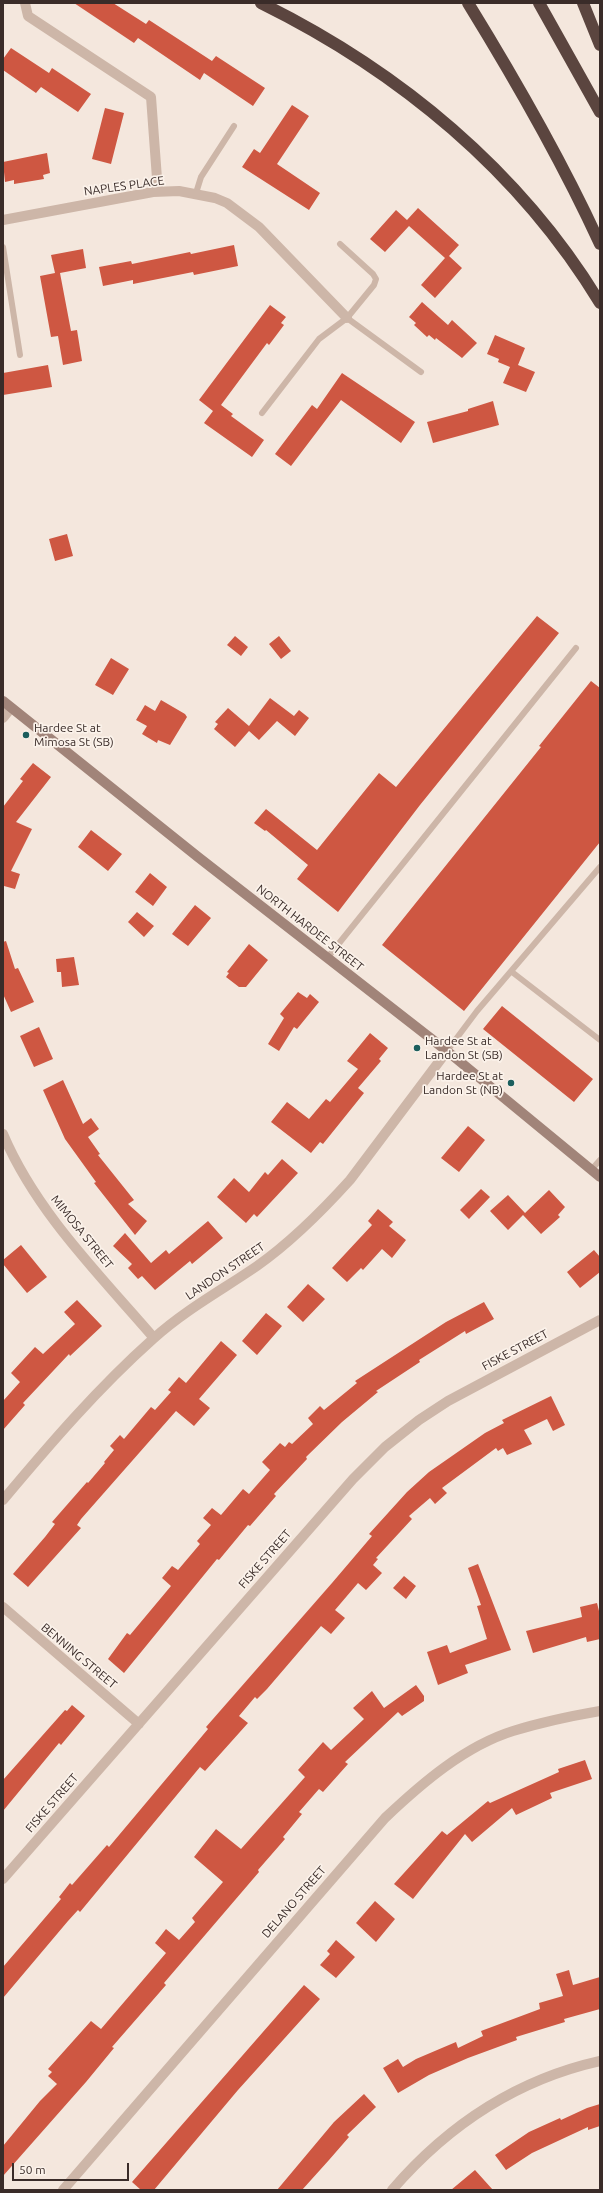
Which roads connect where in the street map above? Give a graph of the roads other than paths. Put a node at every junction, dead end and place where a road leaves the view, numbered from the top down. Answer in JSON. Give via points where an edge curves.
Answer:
{"nodes":[{"id":1,"x":25,"y":3,"type":"edge"},
{"id":2,"x":261,"y":3,"type":"edge"},
{"id":3,"x":468,"y":3,"type":"edge"},
{"id":4,"x":539,"y":3,"type":"edge"},
{"id":5,"x":583,"y":3,"type":"edge"},
{"id":6,"x":600,"y":45,"type":"edge"},
{"id":7,"x":600,"y":112,"type":"edge"},
{"id":8,"x":234,"y":126,"type":"dead end"},
{"id":9,"x":158,"y":192,"type":"junction"},
{"id":10,"x":196,"y":193,"type":"junction"},
{"id":11,"x":3,"y":220,"type":"edge"},
{"id":12,"x":340,"y":244,"type":"dead end"},
{"id":13,"x":600,"y":244,"type":"edge"},
{"id":14,"x":3,"y":247,"type":"edge"},
{"id":15,"x":600,"y":303,"type":"edge"},
{"id":16,"x":347,"y":318,"type":"junction"},
{"id":17,"x":20,"y":355,"type":"dead end"},
{"id":18,"x":421,"y":372,"type":"dead end"},
{"id":19,"x":262,"y":413,"type":"dead end"},
{"id":20,"x":576,"y":648,"type":"dead end"},
{"id":21,"x":7,"y":705,"type":"edge"},
{"id":22,"x":3,"y":718,"type":"edge"},
{"id":23,"x":600,"y":867,"type":"edge"},
{"id":24,"x":328,"y":957,"type":"junction"},
{"id":25,"x":512,"y":972,"type":"junction"},
{"id":26,"x":600,"y":1040,"type":"edge"},
{"id":27,"x":447,"y":1051,"type":"junction"},
{"id":28,"x":3,"y":1134,"type":"edge"},
{"id":29,"x":600,"y":1160,"type":"edge"},
{"id":30,"x":592,"y":1169,"type":"junction"},
{"id":31,"x":600,"y":1177,"type":"edge"},
{"id":32,"x":600,"y":1320,"type":"edge"},
{"id":33,"x":154,"y":1338,"type":"junction"},
{"id":34,"x":3,"y":1500,"type":"edge"},
{"id":35,"x":3,"y":1607,"type":"edge"},
{"id":36,"x":600,"y":1711,"type":"edge"},
{"id":37,"x":139,"y":1724,"type":"junction"},
{"id":38,"x":3,"y":1879,"type":"edge"},
{"id":39,"x":600,"y":2061,"type":"edge"},
{"id":40,"x":63,"y":2190,"type":"edge"},
{"id":41,"x":392,"y":2190,"type":"edge"}],
"edges":[{"from":1,"to":9,"type":"street","via":[[28,16],[151,98]]},
{"from":2,"to":15,"type":"highway","via":[[352,53],[421,102],[454,130],[516,190],[544,223]]},
{"from":3,"to":13,"type":"highway","via":[[529,107]]},
{"from":4,"to":7,"type":"highway"},
{"from":5,"to":6,"type":"highway"},
{"from":8,"to":10,"type":"lane","via":[[201,178]]},
{"from":9,"to":10,"type":"street","name":"NAPLES PLACE"},
{"from":9,"to":11,"type":"street","name":"NAPLES PLACE"},
{"from":10,"to":16,"type":"street","name":"NAPLES PLACE","via":[[227,203],[259,227]]},
{"from":12,"to":16,"type":"lane","via":[[376,279]]},
{"from":14,"to":17,"type":"lane"},
{"from":16,"to":18,"type":"lane"},
{"from":16,"to":19,"type":"lane","via":[[319,340]]},
{"from":20,"to":24,"type":"lane"},
{"from":21,"to":22,"type":"street"},
{"from":21,"to":24,"type":"street","name":"NORTH HARDEE STREET"},
{"from":23,"to":25,"type":"lane"},
{"from":24,"to":27,"type":"street","name":"NORTH HARDEE STREET"},
{"from":25,"to":26,"type":"lane"},
{"from":25,"to":27,"type":"lane"},
{"from":27,"to":30,"type":"street","name":"NORTH HARDEE STREET"},
{"from":27,"to":33,"type":"street","name":"LANDON STREET","via":[[372,1152],[334,1197],[282,1247],[218,1290]]},
{"from":28,"to":33,"type":"street","name":"MIMOSA STREET","via":[[45,1210]]},
{"from":29,"to":30,"type":"lane"},
{"from":30,"to":31,"type":"street","name":"NORTH HARDEE STREET"},
{"from":32,"to":37,"type":"street","name":"FISKE STREET","via":[[448,1401],[385,1447],[353,1479]]},
{"from":33,"to":34,"type":"street","name":"LANDON STREET","via":[[58,1435]]},
{"from":35,"to":37,"type":"street","name":"BENNING STREET"},
{"from":36,"to":40,"type":"street","name":"DELANO STREET","via":[[512,1731],[465,1753],[422,1783],[386,1818]]},
{"from":37,"to":38,"type":"street","name":"FISKE STREET"},
{"from":39,"to":41,"type":"street","via":[[540,2080],[492,2104],[440,2140]]}]}
